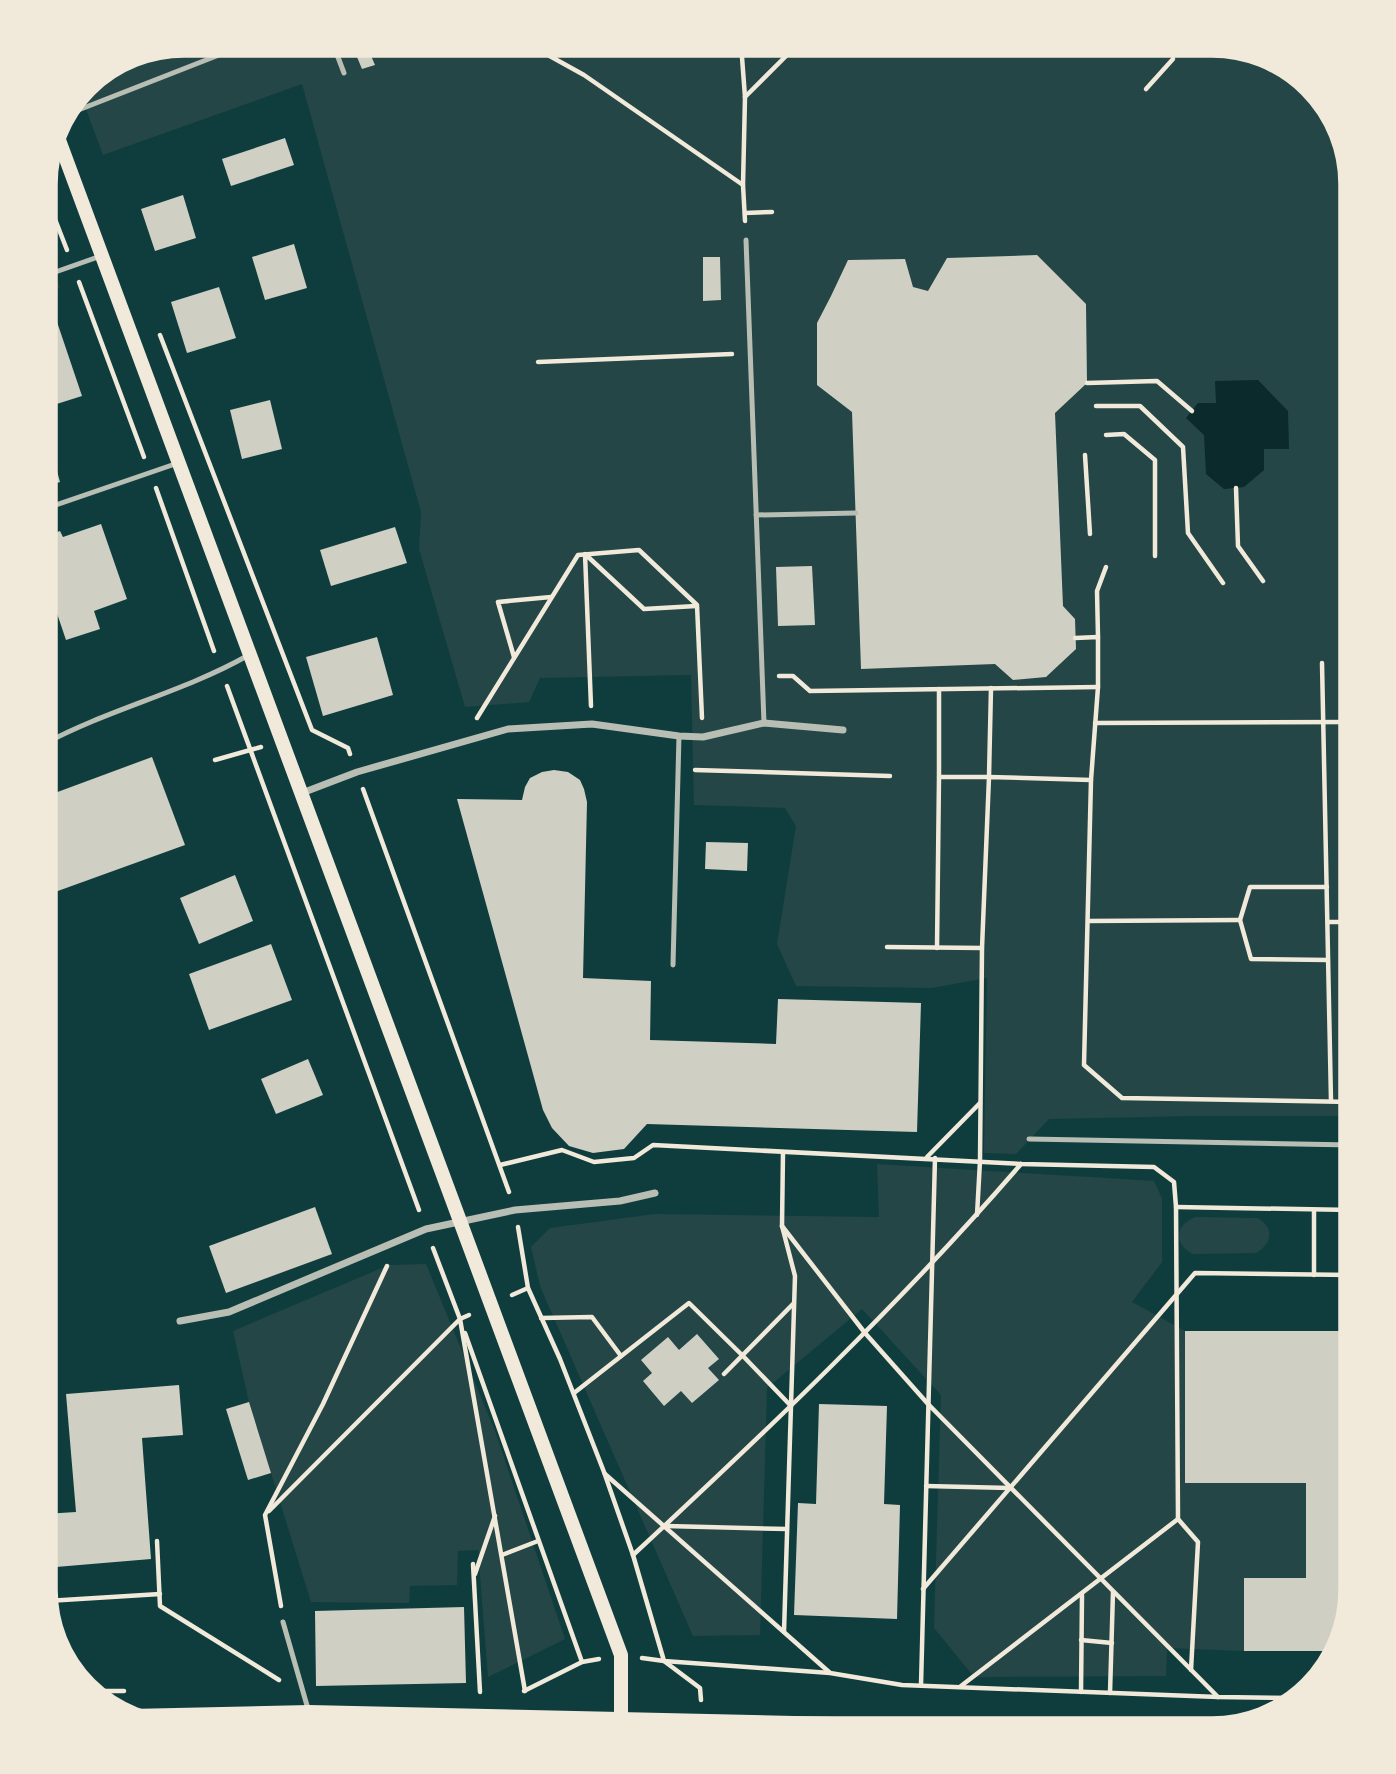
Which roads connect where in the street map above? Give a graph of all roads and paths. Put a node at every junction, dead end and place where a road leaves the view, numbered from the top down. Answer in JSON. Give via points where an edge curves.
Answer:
{"nodes":[{"id":1,"x":216,"y":56,"type":"edge"},
{"id":2,"x":338,"y":56,"type":"edge"},
{"id":3,"x":550,"y":56,"type":"edge"},
{"id":4,"x":742,"y":56,"type":"edge"},
{"id":5,"x":786,"y":56,"type":"edge"},
{"id":6,"x":1173,"y":60,"type":"dead end"},
{"id":7,"x":344,"y":73,"type":"dead end"},
{"id":8,"x":1146,"y":89,"type":"dead end"},
{"id":9,"x":745,"y":97,"type":"junction"},
{"id":10,"x":81,"y":109,"type":"edge"},
{"id":11,"x":62,"y":147,"type":"edge"},
{"id":12,"x":743,"y":185,"type":"junction"},
{"id":13,"x":772,"y":212,"type":"dead end"},
{"id":14,"x":745,"y":213,"type":"junction"},
{"id":15,"x":56,"y":222,"type":"edge"},
{"id":16,"x":746,"y":240,"type":"joint"},
{"id":17,"x":102,"y":256,"type":"junction"},
{"id":18,"x":73,"y":267,"type":"junction"},
{"id":19,"x":56,"y":272,"type":"edge"},
{"id":20,"x":158,"y":330,"type":"dead end"},
{"id":21,"x":750,"y":353,"type":"junction"},
{"id":22,"x":538,"y":362,"type":"dead end"},
{"id":23,"x":1087,"y":383,"type":"dead end"},
{"id":24,"x":1096,"y":406,"type":"dead end"},
{"id":25,"x":1192,"y":411,"type":"dead end"},
{"id":26,"x":1106,"y":435,"type":"dead end"},
{"id":27,"x":1085,"y":455,"type":"dead end"},
{"id":28,"x":178,"y":463,"type":"junction"},
{"id":29,"x":150,"y":472,"type":"junction"},
{"id":30,"x":1236,"y":488,"type":"dead end"},
{"id":31,"x":56,"y":505,"type":"edge"},
{"id":32,"x":856,"y":513,"type":"dead end"},
{"id":33,"x":757,"y":514,"type":"junction"},
{"id":34,"x":1090,"y":534,"type":"dead end"},
{"id":35,"x":585,"y":554,"type":"junction"},
{"id":36,"x":1155,"y":556,"type":"dead end"},
{"id":37,"x":1106,"y":567,"type":"dead end"},
{"id":38,"x":1263,"y":581,"type":"dead end"},
{"id":39,"x":1223,"y":583,"type":"dead end"},
{"id":40,"x":552,"y":597,"type":"junction"},
{"id":41,"x":697,"y":606,"type":"junction"},
{"id":42,"x":1098,"y":637,"type":"junction"},
{"id":43,"x":1075,"y":638,"type":"dead end"},
{"id":44,"x":250,"y":654,"type":"junction"},
{"id":45,"x":514,"y":657,"type":"junction"},
{"id":46,"x":1322,"y":663,"type":"dead end"},
{"id":47,"x":221,"y":670,"type":"junction"},
{"id":48,"x":763,"y":676,"type":"junction"},
{"id":49,"x":1098,"y":687,"type":"junction"},
{"id":50,"x":991,"y":688,"type":"junction"},
{"id":51,"x":939,"y":689,"type":"junction"},
{"id":52,"x":1323,"y":722,"type":"junction"},
{"id":53,"x":1340,"y":722,"type":"edge"},
{"id":54,"x":764,"y":723,"type":"junction"},
{"id":55,"x":1096,"y":723,"type":"junction"},
{"id":56,"x":592,"y":724,"type":"junction"},
{"id":57,"x":843,"y":730,"type":"dead end"},
{"id":58,"x":679,"y":736,"type":"junction"},
{"id":59,"x":703,"y":737,"type":"junction"},
{"id":60,"x":56,"y":738,"type":"edge"},
{"id":61,"x":461,"y":742,"type":"junction"},
{"id":62,"x":679,"y":769,"type":"junction"},
{"id":63,"x":357,"y":772,"type":"junction"},
{"id":64,"x":890,"y":776,"type":"dead end"},
{"id":65,"x":939,"y":777,"type":"junction"},
{"id":66,"x":989,"y":777,"type":"junction"},
{"id":67,"x":1091,"y":779,"type":"junction"},
{"id":68,"x":301,"y":794,"type":"junction"},
{"id":69,"x":1326,"y":887,"type":"junction"},
{"id":70,"x":1240,"y":920,"type":"junction"},
{"id":71,"x":1088,"y":921,"type":"junction"},
{"id":72,"x":1328,"y":922,"type":"junction"},
{"id":73,"x":1340,"y":922,"type":"edge"},
{"id":74,"x":887,"y":947,"type":"dead end"},
{"id":75,"x":937,"y":948,"type":"junction"},
{"id":76,"x":982,"y":948,"type":"junction"},
{"id":77,"x":1328,"y":960,"type":"junction"},
{"id":78,"x":673,"y":965,"type":"dead end"},
{"id":79,"x":1331,"y":1101,"type":"junction"},
{"id":80,"x":1340,"y":1101,"type":"edge"},
{"id":81,"x":981,"y":1103,"type":"junction"},
{"id":82,"x":1029,"y":1139,"type":"dead end"},
{"id":83,"x":1340,"y":1145,"type":"edge"},
{"id":84,"x":783,"y":1152,"type":"junction"},
{"id":85,"x":926,"y":1158,"type":"junction"},
{"id":86,"x":935,"y":1158,"type":"junction"},
{"id":87,"x":980,"y":1161,"type":"junction"},
{"id":88,"x":1021,"y":1164,"type":"junction"},
{"id":89,"x":500,"y":1166,"type":"junction"},
{"id":90,"x":655,"y":1193,"type":"dead end"},
{"id":91,"x":1176,"y":1207,"type":"junction"},
{"id":92,"x":516,"y":1210,"type":"junction"},
{"id":93,"x":1314,"y":1210,"type":"junction"},
{"id":94,"x":1340,"y":1210,"type":"edge"},
{"id":95,"x":977,"y":1215,"type":"junction"},
{"id":96,"x":460,"y":1222,"type":"junction"},
{"id":97,"x":782,"y":1226,"type":"junction"},
{"id":98,"x":426,"y":1229,"type":"junction"},
{"id":99,"x":399,"y":1240,"type":"junction"},
{"id":100,"x":932,"y":1263,"type":"junction"},
{"id":101,"x":1314,"y":1275,"type":"junction"},
{"id":102,"x":1340,"y":1275,"type":"edge"},
{"id":103,"x":1177,"y":1295,"type":"junction"},
{"id":104,"x":794,"y":1303,"type":"junction"},
{"id":105,"x":541,"y":1318,"type":"junction"},
{"id":106,"x":460,"y":1319,"type":"junction"},
{"id":107,"x":180,"y":1321,"type":"dead end"},
{"id":108,"x":865,"y":1333,"type":"junction"},
{"id":109,"x":621,"y":1356,"type":"junction"},
{"id":110,"x":743,"y":1356,"type":"junction"},
{"id":111,"x":724,"y":1374,"type":"dead end"},
{"id":112,"x":573,"y":1394,"type":"junction"},
{"id":113,"x":928,"y":1404,"type":"junction"},
{"id":114,"x":791,"y":1406,"type":"junction"},
{"id":115,"x":604,"y":1472,"type":"junction"},
{"id":116,"x":926,"y":1486,"type":"junction"},
{"id":117,"x":1011,"y":1488,"type":"junction"},
{"id":118,"x":265,"y":1515,"type":"junction"},
{"id":119,"x":495,"y":1515,"type":"junction"},
{"id":120,"x":1178,"y":1519,"type":"junction"},
{"id":121,"x":664,"y":1526,"type":"junction"},
{"id":122,"x":787,"y":1529,"type":"junction"},
{"id":123,"x":157,"y":1541,"type":"dead end"},
{"id":124,"x":538,"y":1541,"type":"junction"},
{"id":125,"x":502,"y":1555,"type":"junction"},
{"id":126,"x":633,"y":1555,"type":"junction"},
{"id":127,"x":473,"y":1564,"type":"dead end"},
{"id":128,"x":1101,"y":1578,"type":"junction"},
{"id":129,"x":474,"y":1579,"type":"junction"},
{"id":130,"x":923,"y":1589,"type":"junction"},
{"id":131,"x":1113,"y":1591,"type":"junction"},
{"id":132,"x":1082,"y":1593,"type":"junction"},
{"id":133,"x":160,"y":1594,"type":"junction"},
{"id":134,"x":57,"y":1600,"type":"edge"},
{"id":135,"x":283,"y":1622,"type":"joint"},
{"id":136,"x":784,"y":1632,"type":"junction"},
{"id":137,"x":1081,"y":1640,"type":"junction"},
{"id":138,"x":1112,"y":1643,"type":"junction"},
{"id":139,"x":621,"y":1655,"type":"junction"},
{"id":140,"x":664,"y":1661,"type":"junction"},
{"id":141,"x":582,"y":1662,"type":"junction"},
{"id":142,"x":1191,"y":1670,"type":"junction"},
{"id":143,"x":830,"y":1673,"type":"junction"},
{"id":144,"x":921,"y":1685,"type":"junction"},
{"id":145,"x":960,"y":1687,"type":"junction"},
{"id":146,"x":107,"y":1691,"type":"edge"},
{"id":147,"x":514,"y":1691,"type":"dead end"},
{"id":148,"x":525,"y":1691,"type":"junction"},
{"id":149,"x":132,"y":1692,"type":"dead end"},
{"id":150,"x":467,"y":1692,"type":"dead end"},
{"id":151,"x":480,"y":1692,"type":"junction"},
{"id":152,"x":492,"y":1692,"type":"dead end"},
{"id":153,"x":1081,"y":1692,"type":"junction"},
{"id":154,"x":1110,"y":1693,"type":"junction"},
{"id":155,"x":304,"y":1696,"type":"junction"},
{"id":156,"x":1218,"y":1697,"type":"junction"},
{"id":157,"x":1280,"y":1698,"type":"edge"},
{"id":158,"x":309,"y":1712,"type":"junction"},
{"id":159,"x":159,"y":1715,"type":"edge"},
{"id":160,"x":576,"y":1718,"type":"edge"},
{"id":161,"x":621,"y":1718,"type":"edge"},
{"id":162,"x":703,"y":1718,"type":"edge"}],
"edges":[{"from":1,"to":10,"type":"lane"},
{"from":2,"to":7,"type":"lane"},
{"from":3,"to":12,"type":"path"},
{"from":4,"to":9,"type":"path"},
{"from":5,"to":9,"type":"path"},
{"from":6,"to":8,"type":"path"},
{"from":9,"to":12,"type":"path"},
{"from":11,"to":17,"type":"main road"},
{"from":12,"to":14,"type":"path"},
{"from":13,"to":14,"type":"path"},
{"from":14,"to":16,"type":"path"},
{"from":15,"to":18,"type":"path"},
{"from":16,"to":21,"type":"lane"},
{"from":17,"to":18,"type":"lane"},
{"from":17,"to":28,"type":"main road"},
{"from":18,"to":19,"type":"lane"},
{"from":18,"to":29,"type":"path"},
{"from":20,"to":63,"type":"path","via":[[312,730],[348,748]]},
{"from":21,"to":22,"type":"path"},
{"from":21,"to":33,"type":"lane"},
{"from":23,"to":25,"type":"path","via":[[1157,381]]},
{"from":24,"to":39,"type":"path","via":[[1140,406],[1183,447],[1188,533]]},
{"from":26,"to":36,"type":"path","via":[[1124,434],[1155,460]]},
{"from":27,"to":34,"type":"path"},
{"from":28,"to":29,"type":"lane"},
{"from":28,"to":44,"type":"main road"},
{"from":29,"to":31,"type":"lane"},
{"from":29,"to":47,"type":"path"},
{"from":30,"to":38,"type":"path","via":[[1238,546]]},
{"from":32,"to":33,"type":"lane"},
{"from":33,"to":48,"type":"lane"},
{"from":35,"to":40,"type":"path","via":[[579,555]]},
{"from":35,"to":41,"type":"path","via":[[644,609]]},
{"from":35,"to":41,"type":"path","via":[[639,550]]},
{"from":35,"to":56,"type":"path"},
{"from":37,"to":42,"type":"path","via":[[1097,591]]},
{"from":40,"to":45,"type":"path"},
{"from":40,"to":45,"type":"path","via":[[498,602]]},
{"from":41,"to":59,"type":"path"},
{"from":42,"to":43,"type":"path"},
{"from":42,"to":49,"type":"path"},
{"from":44,"to":47,"type":"lane"},
{"from":44,"to":68,"type":"main road"},
{"from":45,"to":61,"type":"path"},
{"from":46,"to":52,"type":"path"},
{"from":47,"to":60,"type":"lane"},
{"from":47,"to":98,"type":"path"},
{"from":48,"to":51,"type":"path","via":[[793,676],[810,691]]},
{"from":48,"to":54,"type":"lane"},
{"from":49,"to":50,"type":"path"},
{"from":49,"to":55,"type":"path"},
{"from":50,"to":51,"type":"path"},
{"from":50,"to":66,"type":"path"},
{"from":51,"to":65,"type":"path"},
{"from":52,"to":53,"type":"path"},
{"from":52,"to":55,"type":"path"},
{"from":52,"to":69,"type":"path"},
{"from":54,"to":57,"type":"street"},
{"from":54,"to":59,"type":"street"},
{"from":55,"to":67,"type":"path"},
{"from":56,"to":58,"type":"street"},
{"from":56,"to":61,"type":"street","via":[[508,729]]},
{"from":58,"to":59,"type":"street"},
{"from":58,"to":62,"type":"lane"},
{"from":61,"to":63,"type":"street"},
{"from":62,"to":64,"type":"path"},
{"from":62,"to":78,"type":"lane"},
{"from":63,"to":68,"type":"street"},
{"from":63,"to":89,"type":"path"},
{"from":65,"to":66,"type":"path"},
{"from":65,"to":75,"type":"path"},
{"from":66,"to":67,"type":"path"},
{"from":66,"to":76,"type":"path"},
{"from":67,"to":71,"type":"path"},
{"from":68,"to":96,"type":"main road"},
{"from":69,"to":70,"type":"path","via":[[1250,887]]},
{"from":69,"to":72,"type":"path"},
{"from":70,"to":71,"type":"path"},
{"from":70,"to":77,"type":"path","via":[[1251,959]]},
{"from":71,"to":79,"type":"path","via":[[1084,1065],[1122,1098]]},
{"from":72,"to":73,"type":"path"},
{"from":72,"to":77,"type":"path"},
{"from":74,"to":75,"type":"path"},
{"from":75,"to":76,"type":"path"},
{"from":76,"to":81,"type":"path"},
{"from":77,"to":79,"type":"path"},
{"from":79,"to":80,"type":"path"},
{"from":81,"to":85,"type":"path"},
{"from":81,"to":87,"type":"path"},
{"from":82,"to":83,"type":"lane"},
{"from":84,"to":85,"type":"path"},
{"from":84,"to":89,"type":"path","via":[[653,1145],[634,1158],[594,1161],[562,1150]]},
{"from":84,"to":97,"type":"path"},
{"from":85,"to":86,"type":"path"},
{"from":86,"to":87,"type":"path"},
{"from":86,"to":100,"type":"path"},
{"from":87,"to":88,"type":"path"},
{"from":87,"to":95,"type":"path"},
{"from":88,"to":91,"type":"path","via":[[1153,1167],[1174,1182]]},
{"from":88,"to":95,"type":"path"},
{"from":89,"to":92,"type":"path"},
{"from":90,"to":92,"type":"street","via":[[620,1201]]},
{"from":91,"to":93,"type":"path"},
{"from":91,"to":103,"type":"path"},
{"from":92,"to":96,"type":"street"},
{"from":92,"to":105,"type":"path","via":[[528,1288]]},
{"from":93,"to":94,"type":"path"},
{"from":93,"to":101,"type":"path"},
{"from":95,"to":100,"type":"path"},
{"from":96,"to":98,"type":"street"},
{"from":96,"to":139,"type":"main road"},
{"from":97,"to":104,"type":"path","via":[[795,1276]]},
{"from":97,"to":108,"type":"path"},
{"from":98,"to":99,"type":"street"},
{"from":98,"to":106,"type":"path"},
{"from":99,"to":107,"type":"street","via":[[229,1312]]},
{"from":99,"to":118,"type":"path","via":[[323,1404]]},
{"from":100,"to":108,"type":"path"},
{"from":100,"to":113,"type":"path"},
{"from":101,"to":102,"type":"path"},
{"from":101,"to":103,"type":"path","via":[[1195,1273]]},
{"from":103,"to":117,"type":"path"},
{"from":103,"to":120,"type":"path"},
{"from":104,"to":110,"type":"path"},
{"from":104,"to":114,"type":"path"},
{"from":105,"to":109,"type":"path","via":[[592,1317]]},
{"from":105,"to":112,"type":"path"},
{"from":106,"to":118,"type":"path"},
{"from":106,"to":119,"type":"path"},
{"from":106,"to":124,"type":"path"},
{"from":108,"to":113,"type":"path"},
{"from":108,"to":114,"type":"path"},
{"from":109,"to":110,"type":"path","via":[[689,1303]]},
{"from":109,"to":112,"type":"path"},
{"from":110,"to":111,"type":"path"},
{"from":110,"to":114,"type":"path"},
{"from":112,"to":115,"type":"path"},
{"from":113,"to":116,"type":"path"},
{"from":113,"to":117,"type":"path"},
{"from":114,"to":121,"type":"path"},
{"from":114,"to":122,"type":"path"},
{"from":115,"to":121,"type":"path"},
{"from":115,"to":126,"type":"path"},
{"from":116,"to":117,"type":"path"},
{"from":116,"to":130,"type":"path"},
{"from":117,"to":128,"type":"path"},
{"from":117,"to":130,"type":"path"},
{"from":118,"to":135,"type":"path"},
{"from":119,"to":125,"type":"path"},
{"from":119,"to":129,"type":"path"},
{"from":120,"to":128,"type":"path"},
{"from":120,"to":142,"type":"path","via":[[1198,1542]]},
{"from":121,"to":122,"type":"path"},
{"from":121,"to":126,"type":"path"},
{"from":121,"to":136,"type":"path"},
{"from":122,"to":136,"type":"path"},
{"from":123,"to":133,"type":"path"},
{"from":124,"to":125,"type":"path"},
{"from":124,"to":141,"type":"path"},
{"from":125,"to":148,"type":"path"},
{"from":126,"to":140,"type":"path"},
{"from":127,"to":129,"type":"path"},
{"from":128,"to":131,"type":"path"},
{"from":128,"to":132,"type":"path"},
{"from":129,"to":151,"type":"path"},
{"from":130,"to":144,"type":"path"},
{"from":131,"to":138,"type":"path"},
{"from":131,"to":142,"type":"path"},
{"from":132,"to":137,"type":"path"},
{"from":132,"to":145,"type":"path"},
{"from":133,"to":134,"type":"path"},
{"from":133,"to":155,"type":"path","via":[[160,1606]]},
{"from":135,"to":155,"type":"lane"},
{"from":136,"to":143,"type":"path"},
{"from":137,"to":138,"type":"path"},
{"from":137,"to":153,"type":"path"},
{"from":138,"to":154,"type":"path"},
{"from":139,"to":140,"type":"path"},
{"from":139,"to":141,"type":"path"},
{"from":139,"to":161,"type":"main road"},
{"from":140,"to":143,"type":"path"},
{"from":140,"to":162,"type":"path","via":[[699,1688]]},
{"from":141,"to":148,"type":"path"},
{"from":142,"to":156,"type":"path"},
{"from":143,"to":144,"type":"path"},
{"from":144,"to":145,"type":"path"},
{"from":145,"to":153,"type":"path"},
{"from":146,"to":149,"type":"path"},
{"from":147,"to":148,"type":"path"},
{"from":150,"to":151,"type":"path"},
{"from":151,"to":152,"type":"path"},
{"from":153,"to":154,"type":"path"},
{"from":154,"to":156,"type":"path"},
{"from":155,"to":158,"type":"lane"},
{"from":156,"to":157,"type":"path"},
{"from":158,"to":159,"type":"main road"},
{"from":158,"to":160,"type":"main road"}]}
